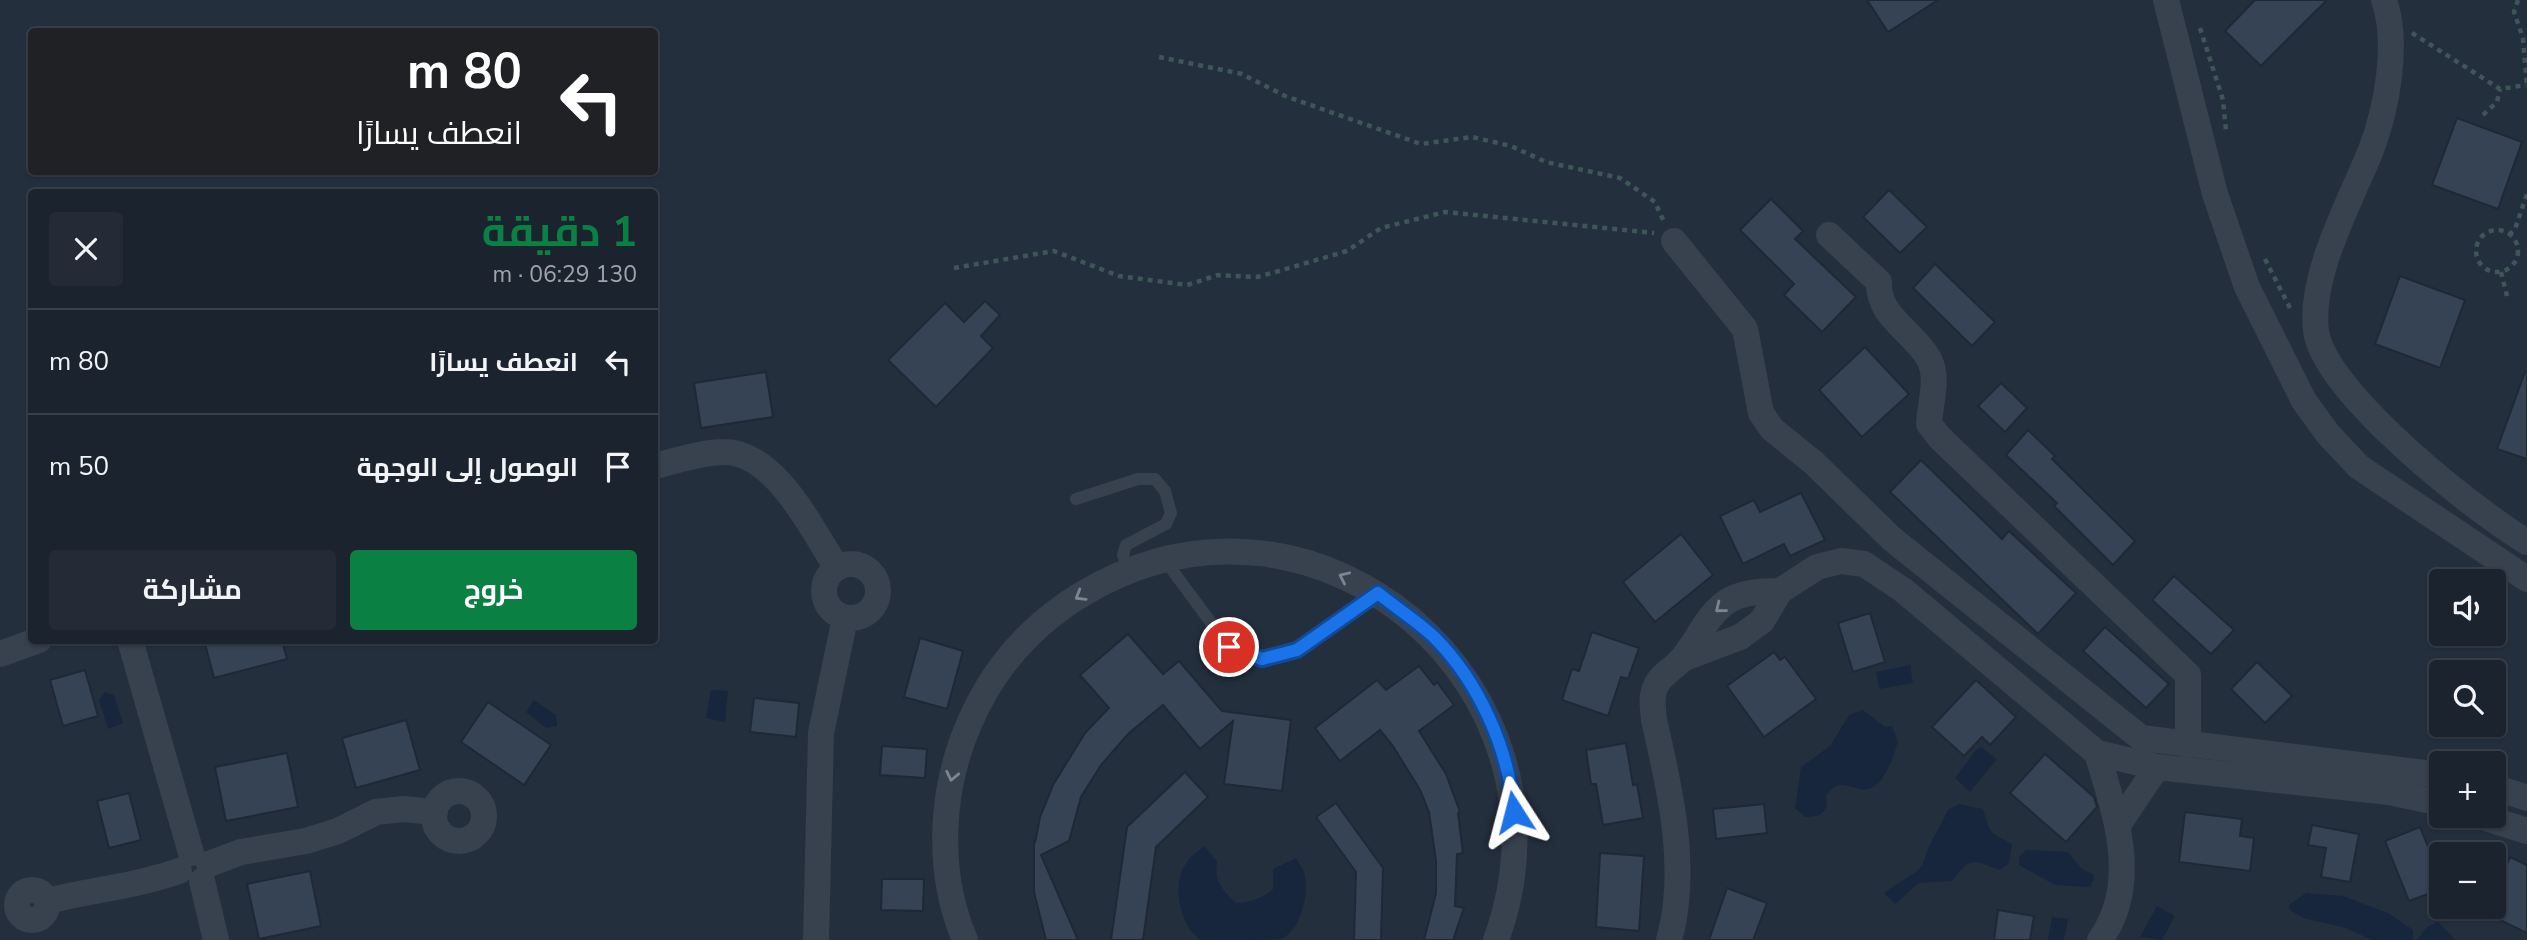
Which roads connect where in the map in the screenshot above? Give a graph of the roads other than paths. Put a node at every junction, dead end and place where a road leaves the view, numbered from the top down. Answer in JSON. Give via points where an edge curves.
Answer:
{"nodes":[{"id":1,"x":2166,"y":0,"type":"edge"},
{"id":2,"x":2384,"y":0,"type":"edge"},
{"id":3,"x":1829,"y":235,"type":"dead end"},
{"id":4,"x":1674,"y":241,"type":"road end"},
{"id":5,"x":658,"y":465,"type":"edge"},
{"id":6,"x":1076,"y":499,"type":"dead end"},
{"id":7,"x":2527,"y":542,"type":"edge"},
{"id":8,"x":1164,"y":559,"type":"junction"},
{"id":9,"x":837,"y":568,"type":"junction"},
{"id":10,"x":1129,"y":571,"type":"junction"},
{"id":11,"x":2527,"y":579,"type":"edge"},
{"id":12,"x":1780,"y":591,"type":"junction"},
{"id":13,"x":1378,"y":593,"type":"junction"},
{"id":14,"x":845,"y":618,"type":"junction"},
{"id":15,"x":28,"y":644,"type":"edge"},
{"id":16,"x":131,"y":644,"type":"edge"},
{"id":17,"x":0,"y":653,"type":"edge"},
{"id":18,"x":1682,"y":659,"type":"junction"},
{"id":19,"x":2188,"y":745,"type":"junction"},
{"id":20,"x":2097,"y":753,"type":"junction"},
{"id":21,"x":2157,"y":767,"type":"junction"},
{"id":22,"x":2429,"y":774,"type":"edge"},
{"id":23,"x":2506,"y":791,"type":"edge"},
{"id":24,"x":2527,"y":798,"type":"edge"},
{"id":25,"x":2429,"y":800,"type":"edge"},
{"id":26,"x":435,"y":812,"type":"dead end"},
{"id":27,"x":2506,"y":824,"type":"edge"},
{"id":28,"x":2118,"y":825,"type":"junction"},
{"id":29,"x":2527,"y":831,"type":"edge"},
{"id":30,"x":195,"y":867,"type":"junction"},
{"id":31,"x":47,"y":901,"type":"dead end"},
{"id":32,"x":216,"y":940,"type":"edge"},
{"id":33,"x":816,"y":940,"type":"edge"},
{"id":34,"x":965,"y":940,"type":"edge"},
{"id":35,"x":1496,"y":940,"type":"edge"},
{"id":36,"x":1669,"y":940,"type":"edge"},
{"id":37,"x":2100,"y":940,"type":"edge"}],
"edges":[{"from":1,"to":11,"type":"street","via":[[2215,194],[2242,274],[2304,401],[2359,467]]},
{"from":2,"to":7,"type":"street","via":[[2391,27],[2384,116],[2318,289],[2316,333],[2362,405],[2402,445],[2490,520]]},
{"from":3,"to":19,"type":"street","via":[[1879,282],[1878,296],[1887,310],[1928,358],[1934,375],[1929,424],[1940,438],[2188,675]]},
{"from":4,"to":19,"type":"street","via":[[1745,329],[1761,413],[1772,429],[1892,539],[2141,738]]},
{"from":5,"to":9,"type":"street","via":[[723,452],[761,465],[785,488]]},
{"from":6,"to":10,"type":"lane","via":[[1138,479],[1155,479],[1166,491],[1171,513],[1166,524],[1126,545]]},
{"from":8,"to":10,"type":"street"},
{"from":13,"to":8,"type":"street","one_way":true,"via":[[1337,572],[1280,556],[1222,552]]},
{"from":8,"to":13,"type":"lane","via":[[1229,647],[1262,659],[1297,650]]},
{"from":9,"to":14,"type":"street","via":[[825,584],[824,595],[835,613]]},
{"from":9,"to":14,"type":"street","via":[[858,565],[875,577],[878,587],[873,608],[865,615]]},
{"from":10,"to":34,"type":"street","one_way":true,"via":[[1058,609],[1015,648],[981,696],[958,750],[946,807],[946,866]]},
{"from":12,"to":18,"type":"street","via":[[1762,621],[1740,637]]},
{"from":12,"to":18,"type":"street","one_way":true,"via":[[1747,592],[1728,601],[1710,616]]},
{"from":12,"to":20,"type":"street","via":[[1817,567],[1841,561],[1864,564],[1903,590]]},
{"from":13,"to":35,"type":"street","via":[[1434,637],[1471,683],[1497,736],[1513,793],[1516,851],[1508,909]]},
{"from":14,"to":33,"type":"street","via":[[821,733]]},
{"from":15,"to":17,"type":"street"},
{"from":16,"to":30,"type":"street"},
{"from":18,"to":36,"type":"street","via":[[1661,678],[1652,702],[1675,842],[1677,912]]},
{"from":19,"to":22,"type":"street"},
{"from":20,"to":21,"type":"street"},
{"from":20,"to":28,"type":"street"},
{"from":21,"to":25,"type":"street","via":[[2389,792]]},
{"from":21,"to":28,"type":"street"},
{"from":23,"to":24,"type":"street"},
{"from":26,"to":30,"type":"street","via":[[376,812],[306,841],[241,852]]},
{"from":27,"to":29,"type":"street"},
{"from":28,"to":37,"type":"street","via":[[2122,888]]},
{"from":30,"to":31,"type":"street","via":[[140,885]]},
{"from":30,"to":32,"type":"street"}]}
